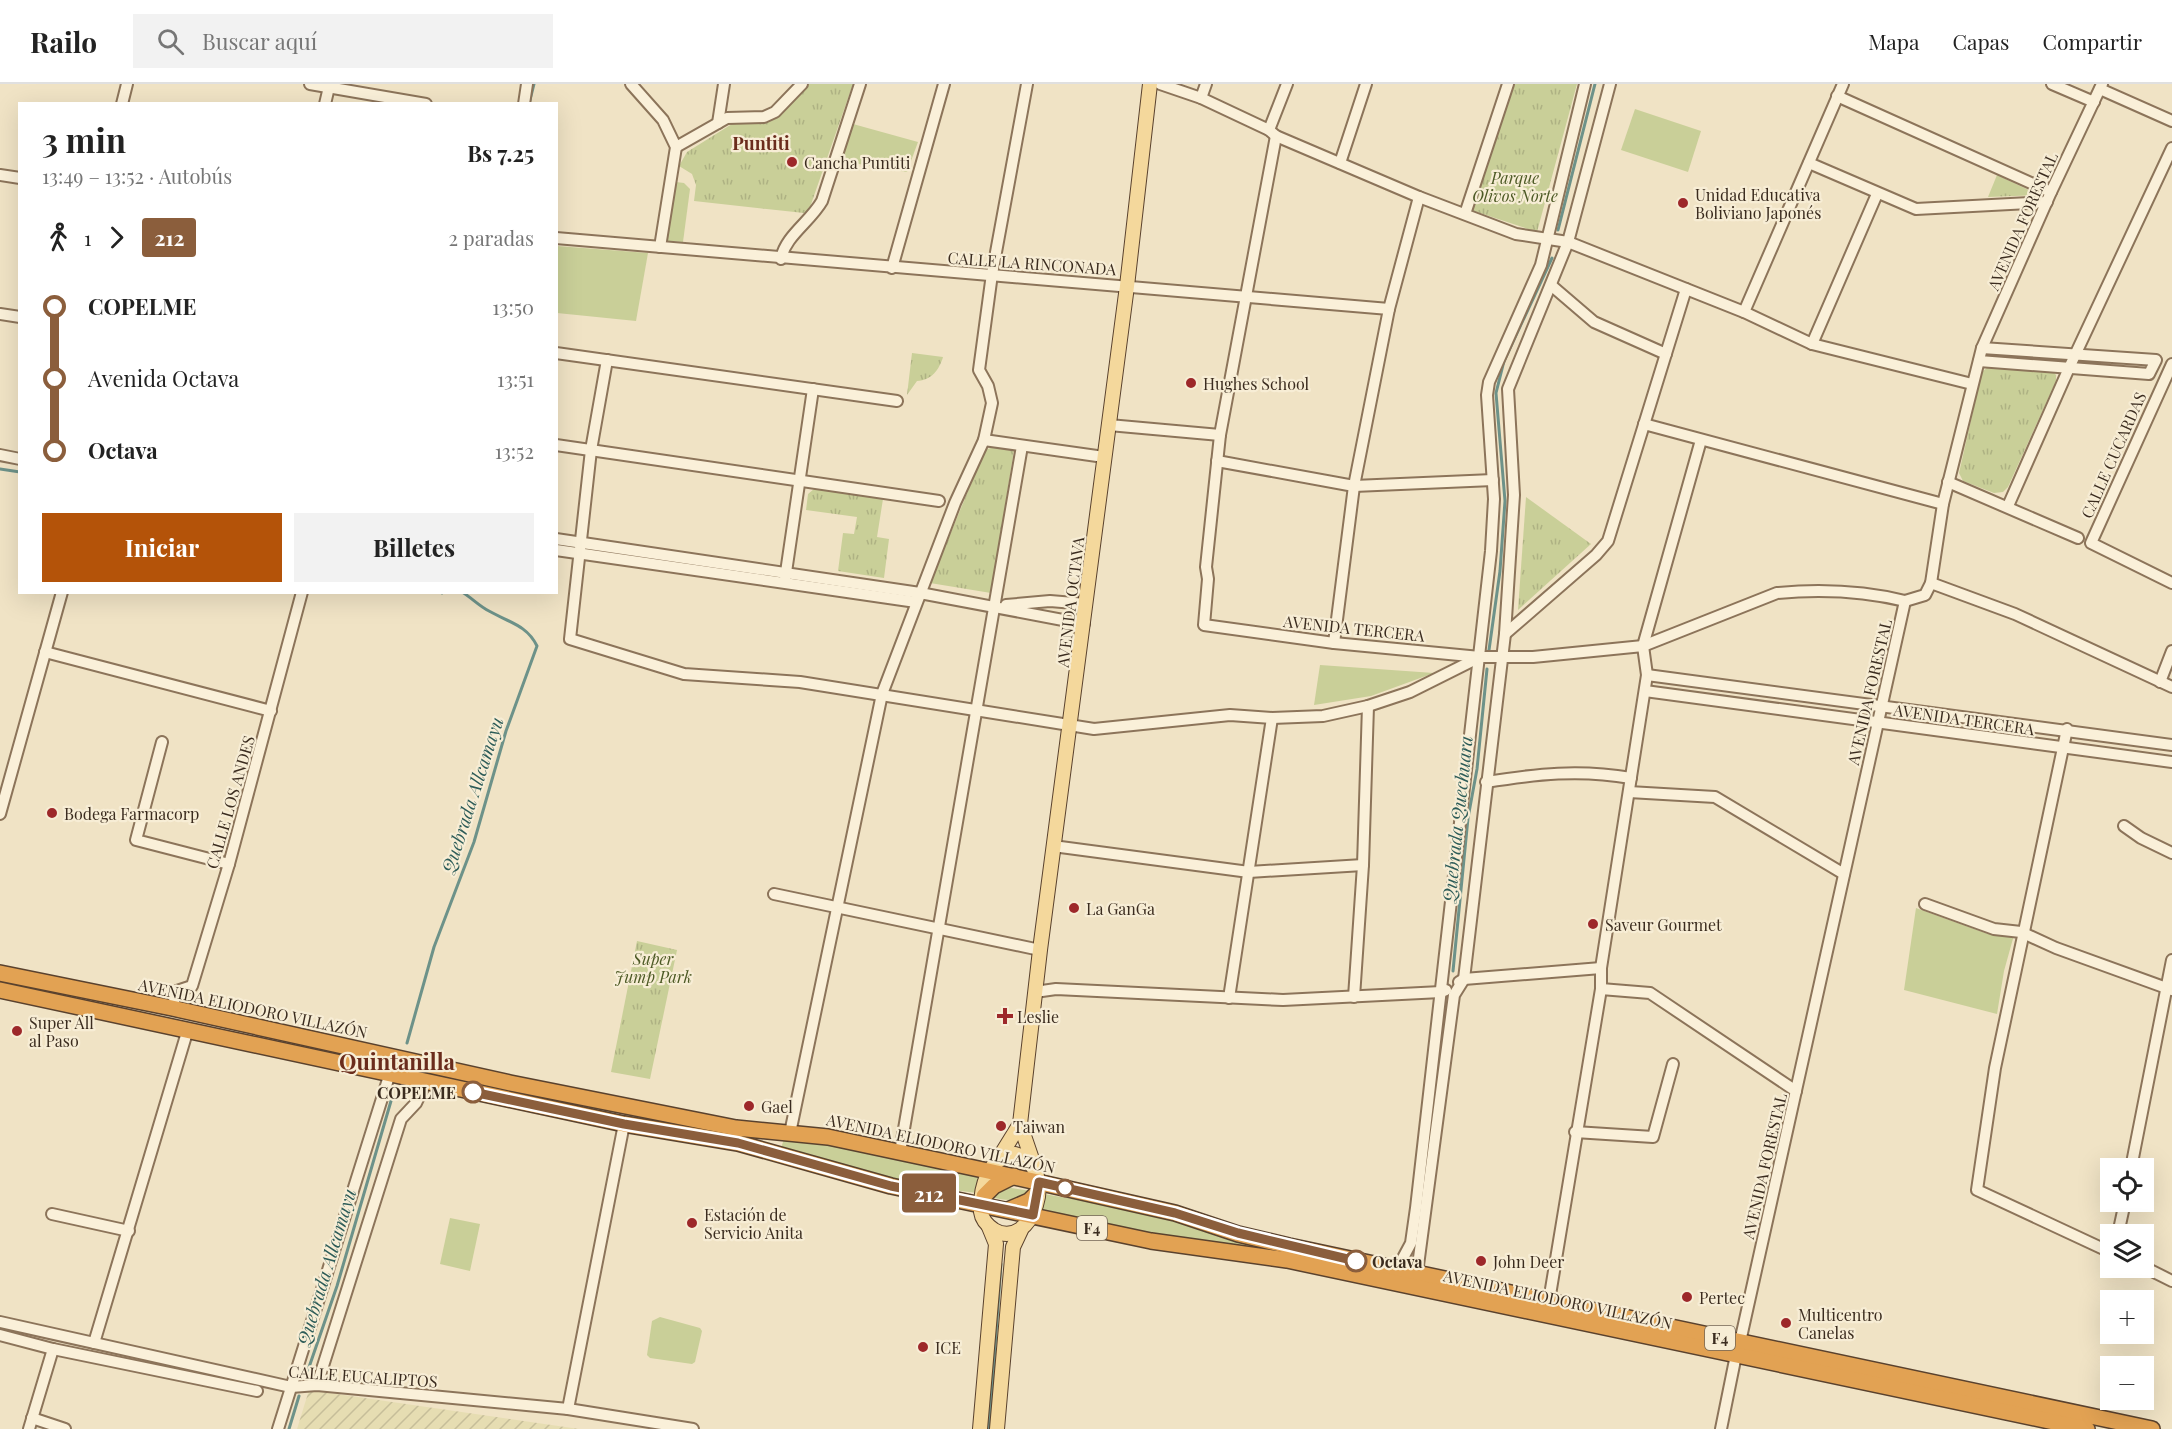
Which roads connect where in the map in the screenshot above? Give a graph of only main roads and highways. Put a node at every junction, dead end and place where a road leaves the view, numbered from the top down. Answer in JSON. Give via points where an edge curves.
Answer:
{"nodes":[{"id":1,"x":1150,"y":84,"type":"edge"},
{"id":2,"x":0,"y":973,"type":"edge"},
{"id":3,"x":0,"y":990,"type":"edge"},
{"id":4,"x":1020,"y":1124,"type":"junction"},
{"id":5,"x":999,"y":1158,"type":"junction"},
{"id":6,"x":988,"y":1171,"type":"junction"},
{"id":7,"x":1014,"y":1176,"type":"junction"},
{"id":8,"x":1037,"y":1180,"type":"junction"},
{"id":9,"x":983,"y":1200,"type":"junction"},
{"id":10,"x":1008,"y":1210,"type":"junction"},
{"id":11,"x":1033,"y":1215,"type":"junction"},
{"id":12,"x":989,"y":1227,"type":"junction"},
{"id":13,"x":1021,"y":1230,"type":"junction"},
{"id":14,"x":1738,"y":1349,"type":"junction"},
{"id":15,"x":980,"y":1429,"type":"edge"},
{"id":16,"x":997,"y":1429,"type":"edge"},
{"id":17,"x":2087,"y":1429,"type":"edge"},
{"id":18,"x":2152,"y":1429,"type":"edge"}],
"edges":[{"from":1,"to":4,"type":"main road","name":"AVENIDA OCTAVA"},
{"from":2,"to":6,"type":"highway","name":"AVENIDA ELIODORO VILLAZÓN","number":"F4","via":[[521,1085],[736,1128],[828,1137]]},
{"from":3,"to":9,"type":"highway","name":"AVENIDA ELIODORO VILLAZÓN","number":"F4","via":[[624,1124],[738,1143],[891,1186]]},
{"from":4,"to":5,"type":"main road","name":"AVENIDA OCTAVA"},
{"from":4,"to":8,"type":"main road","name":"AVENIDA OCTAVA"},
{"from":5,"to":6,"type":"main road","name":"AVENIDA OCTAVA"},
{"from":5,"to":8,"type":"main road","via":[[1015,1154],[1030,1161]]},
{"from":6,"to":7,"type":"highway","name":"AVENIDA ELIODORO VILLAZÓN","number":"F4"},
{"from":6,"to":9,"type":"main road"},
{"from":7,"to":8,"type":"highway","name":"AVENIDA ELIODORO VILLAZÓN","number":"F4"},
{"from":7,"to":9,"type":"highway","via":[[994,1186]]},
{"from":8,"to":10,"type":"highway","via":[[1029,1201]]},
{"from":8,"to":11,"type":"main road"},
{"from":8,"to":14,"type":"highway","name":"AVENIDA ELIODORO VILLAZÓN","number":"F4","via":[[1175,1213],[1289,1246],[1549,1301]]},
{"from":9,"to":10,"type":"highway","name":"AVENIDA ELIODORO VILLAZÓN","number":"F4"},
{"from":9,"to":12,"type":"main road","via":[[981,1214]]},
{"from":10,"to":11,"type":"highway","name":"AVENIDA ELIODORO VILLAZÓN","number":"F4"},
{"from":11,"to":13,"type":"main road"},
{"from":11,"to":14,"type":"highway","name":"AVENIDA ELIODORO VILLAZÓN","number":"F4","via":[[1151,1241],[1287,1260]]},
{"from":12,"to":13,"type":"main road","via":[[1005,1234]]},
{"from":12,"to":15,"type":"main road","via":[[996,1244]]},
{"from":13,"to":16,"type":"main road","via":[[1013,1247]]},
{"from":14,"to":17,"type":"highway","name":"AVENIDA ELIODORO VILLAZÓN","number":"F4"},
{"from":14,"to":18,"type":"highway","name":"AVENIDA ELIODORO VILLAZÓN","number":"F4"}]}
